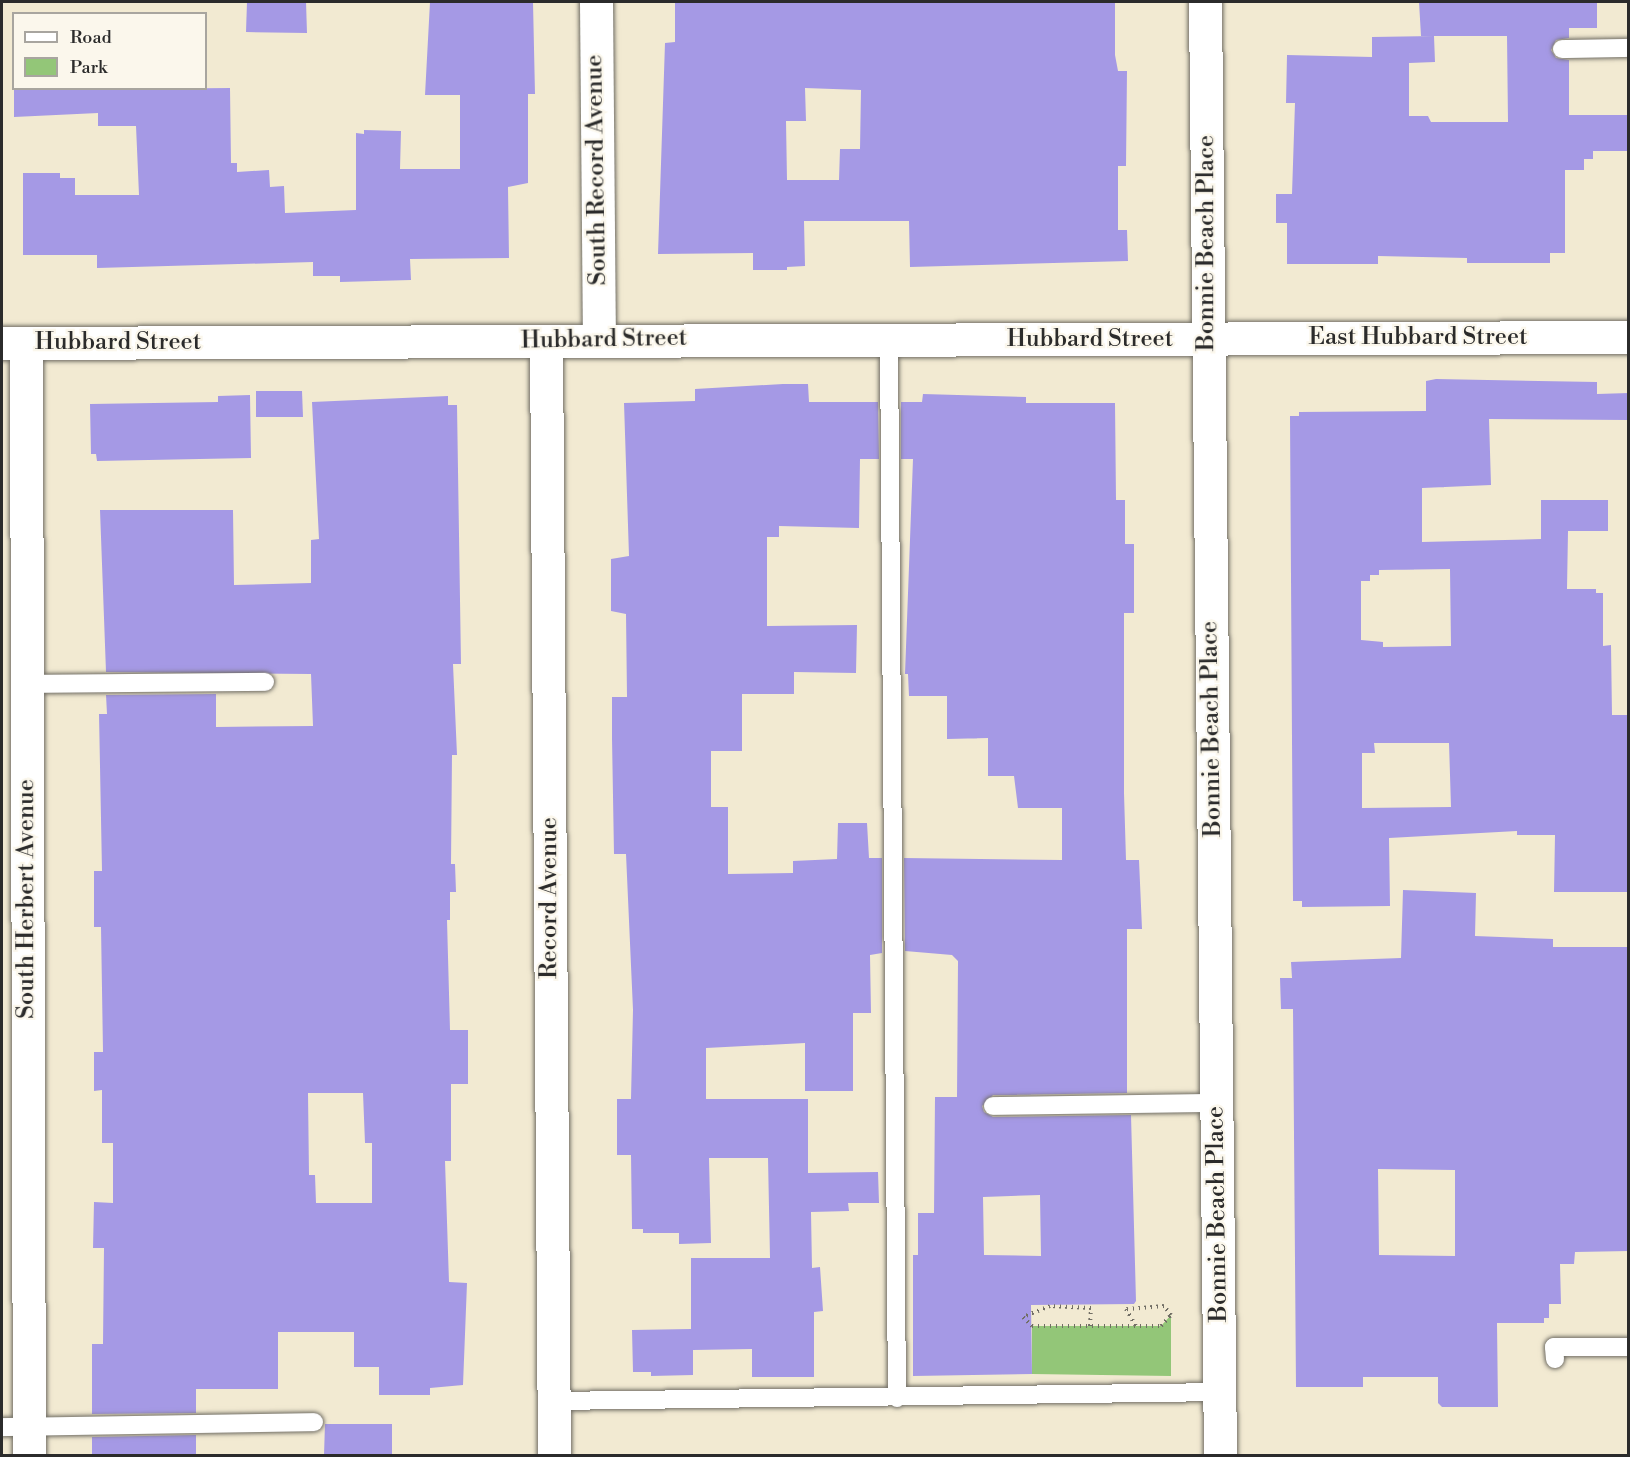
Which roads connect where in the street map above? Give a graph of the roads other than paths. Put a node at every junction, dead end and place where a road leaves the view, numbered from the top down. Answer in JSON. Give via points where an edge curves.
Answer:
{"nodes":[{"id":1,"x":596,"y":2,"type":"edge"},
{"id":2,"x":1205,"y":2,"type":"edge"},
{"id":3,"x":1629,"y":48,"type":"edge"},
{"id":4,"x":1562,"y":49,"type":"dead end"},
{"id":5,"x":1629,"y":338,"type":"edge"},
{"id":6,"x":599,"y":339,"type":"junction"},
{"id":7,"x":1207,"y":339,"type":"junction"},
{"id":8,"x":890,"y":340,"type":"junction"},
{"id":9,"x":546,"y":341,"type":"junction"},
{"id":10,"x":14,"y":343,"type":"edge"},
{"id":11,"x":265,"y":682,"type":"dead end"},
{"id":12,"x":27,"y":684,"type":"junction"},
{"id":13,"x":1216,"y":1103,"type":"junction"},
{"id":14,"x":993,"y":1106,"type":"dead end"},
{"id":15,"x":1629,"y":1347,"type":"edge"},
{"id":16,"x":1555,"y":1359,"type":"dead end"},
{"id":17,"x":1220,"y":1392,"type":"junction"},
{"id":18,"x":897,"y":1398,"type":"junction"},
{"id":19,"x":554,"y":1401,"type":"junction"},
{"id":20,"x":314,"y":1422,"type":"dead end"},
{"id":21,"x":19,"y":1436,"type":"edge"},
{"id":22,"x":554,"y":1455,"type":"edge"},
{"id":23,"x":1220,"y":1455,"type":"edge"}],
"edges":[{"from":1,"to":6,"type":"street","name":"South Record Avenue"},
{"from":2,"to":7,"type":"street","name":"Bonnie Beach Place"},
{"from":3,"to":4,"type":"lane"},
{"from":5,"to":7,"type":"street","name":"East Hubbard Street"},
{"from":6,"to":8,"type":"street","name":"Hubbard Street"},
{"from":6,"to":9,"type":"street","name":"Hubbard Street"},
{"from":7,"to":8,"type":"street","name":"Hubbard Street"},
{"from":7,"to":13,"type":"street","name":"Bonnie Beach Place"},
{"from":8,"to":18,"type":"lane"},
{"from":9,"to":10,"type":"street","name":"Hubbard Street"},
{"from":9,"to":19,"type":"street","name":"Record Avenue"},
{"from":10,"to":12,"type":"street","name":"South Herbert Avenue"},
{"from":11,"to":12,"type":"lane"},
{"from":12,"to":21,"type":"street","name":"South Herbert Avenue"},
{"from":13,"to":14,"type":"lane"},
{"from":13,"to":17,"type":"street","name":"Bonnie Beach Place"},
{"from":15,"to":16,"type":"lane","via":[[1554,1347]]},
{"from":17,"to":18,"type":"lane"},
{"from":17,"to":23,"type":"street","name":"Bonnie Beach Place"},
{"from":18,"to":19,"type":"lane"},
{"from":19,"to":22,"type":"street","name":"Record Avenue"},
{"from":20,"to":21,"type":"lane"}]}
